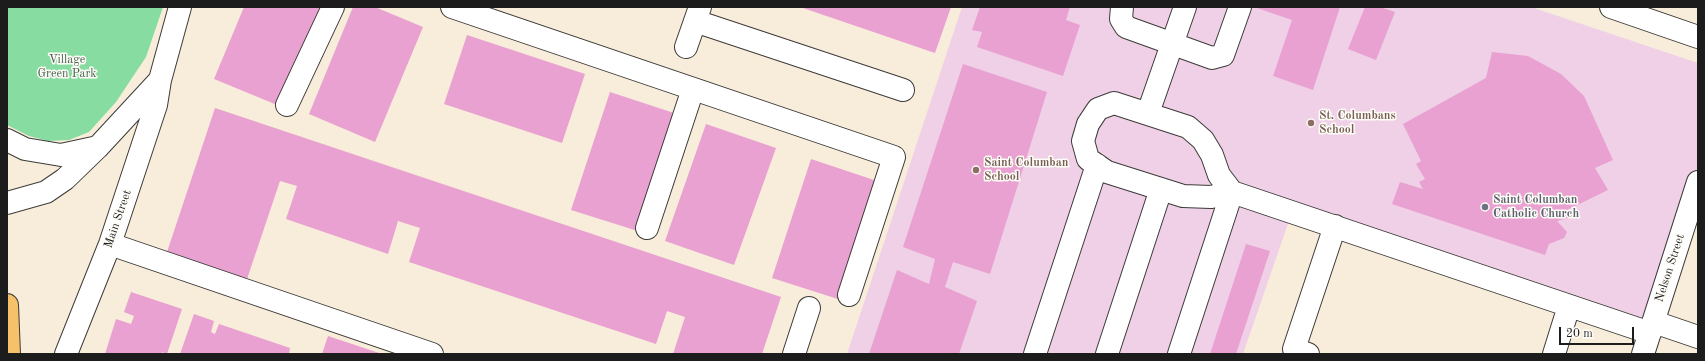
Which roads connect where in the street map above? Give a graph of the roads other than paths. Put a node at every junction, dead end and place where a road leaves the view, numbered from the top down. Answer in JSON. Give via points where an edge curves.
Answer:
{"nodes":[{"id":1,"x":180,"y":7,"type":"edge"},
{"id":2,"x":333,"y":7,"type":"edge"},
{"id":3,"x":452,"y":7,"type":"edge"},
{"id":4,"x":1122,"y":7,"type":"edge"},
{"id":5,"x":1185,"y":7,"type":"edge"},
{"id":6,"x":1240,"y":7,"type":"edge"},
{"id":7,"x":1611,"y":7,"type":"edge"},
{"id":8,"x":698,"y":14,"type":"edge"},
{"id":9,"x":1698,"y":37,"type":"edge"},
{"id":10,"x":1172,"y":44,"type":"junction"},
{"id":11,"x":686,"y":47,"type":"dead end"},
{"id":12,"x":160,"y":80,"type":"junction"},
{"id":13,"x":693,"y":89,"type":"junction"},
{"id":14,"x":903,"y":90,"type":"dead end"},
{"id":15,"x":287,"y":105,"type":"dead end"},
{"id":16,"x":1148,"y":113,"type":"junction"},
{"id":17,"x":7,"y":140,"type":"edge"},
{"id":18,"x":98,"y":147,"type":"junction"},
{"id":19,"x":1097,"y":164,"type":"junction"},
{"id":20,"x":1698,"y":182,"type":"edge"},
{"id":21,"x":1161,"y":189,"type":"junction"},
{"id":22,"x":1232,"y":192,"type":"junction"},
{"id":23,"x":7,"y":203,"type":"edge"},
{"id":24,"x":1335,"y":226,"type":"junction"},
{"id":25,"x":647,"y":228,"type":"dead end"},
{"id":26,"x":110,"y":244,"type":"junction"},
{"id":27,"x":849,"y":295,"type":"dead end"},
{"id":28,"x":7,"y":305,"type":"edge"},
{"id":29,"x":1569,"y":306,"type":"junction"},
{"id":30,"x":809,"y":308,"type":"dead end"},
{"id":31,"x":1652,"y":327,"type":"junction"},
{"id":32,"x":1698,"y":336,"type":"edge"},
{"id":33,"x":9,"y":354,"type":"edge"},
{"id":34,"x":66,"y":354,"type":"edge"},
{"id":35,"x":432,"y":354,"type":"edge"},
{"id":36,"x":794,"y":354,"type":"edge"},
{"id":37,"x":1035,"y":354,"type":"edge"},
{"id":38,"x":1107,"y":354,"type":"edge"},
{"id":39,"x":1179,"y":354,"type":"edge"},
{"id":40,"x":1308,"y":354,"type":"edge"},
{"id":41,"x":1554,"y":354,"type":"edge"},
{"id":42,"x":1643,"y":354,"type":"edge"}],
"edges":[{"from":1,"to":12,"type":"street","name":"Main Street"},
{"from":2,"to":15,"type":"street"},
{"from":3,"to":13,"type":"street"},
{"from":4,"to":10,"type":"street","via":[[1121,19],[1126,27]]},
{"from":5,"to":10,"type":"street"},
{"from":6,"to":10,"type":"street","via":[[1222,55],[1212,58]]},
{"from":7,"to":9,"type":"street"},
{"from":8,"to":11,"type":"street"},
{"from":8,"to":14,"type":"street"},
{"from":10,"to":16,"type":"street"},
{"from":12,"to":18,"type":"street","name":"Main Street"},
{"from":12,"to":26,"type":"street","name":"Main Street","via":[[156,105]]},
{"from":13,"to":25,"type":"street"},
{"from":13,"to":27,"type":"street","via":[[894,157]]},
{"from":16,"to":19,"type":"street","via":[[1114,103],[1098,109],[1088,124],[1084,142],[1088,159]]},
{"from":16,"to":22,"type":"street","via":[[1188,127],[1203,140],[1219,175]]},
{"from":17,"to":18,"type":"street","via":[[25,148],[61,155]]},
{"from":18,"to":23,"type":"street","name":"Main Street","via":[[65,179],[46,192]]},
{"from":19,"to":21,"type":"street","via":[[1107,172]]},
{"from":19,"to":37,"type":"street"},
{"from":20,"to":31,"type":"street","name":"Nelson Street"},
{"from":21,"to":22,"type":"street","via":[[1183,196],[1204,197]]},
{"from":21,"to":38,"type":"street"},
{"from":22,"to":24,"type":"street"},
{"from":22,"to":39,"type":"street"},
{"from":24,"to":29,"type":"street"},
{"from":24,"to":40,"type":"street","via":[[1294,349]]},
{"from":26,"to":34,"type":"street","name":"Main Street"},
{"from":26,"to":35,"type":"street"},
{"from":28,"to":33,"type":"main road"},
{"from":29,"to":31,"type":"street"},
{"from":29,"to":41,"type":"street"},
{"from":30,"to":36,"type":"street"},
{"from":31,"to":32,"type":"street"},
{"from":31,"to":42,"type":"street","name":"Nelson Street"}]}
